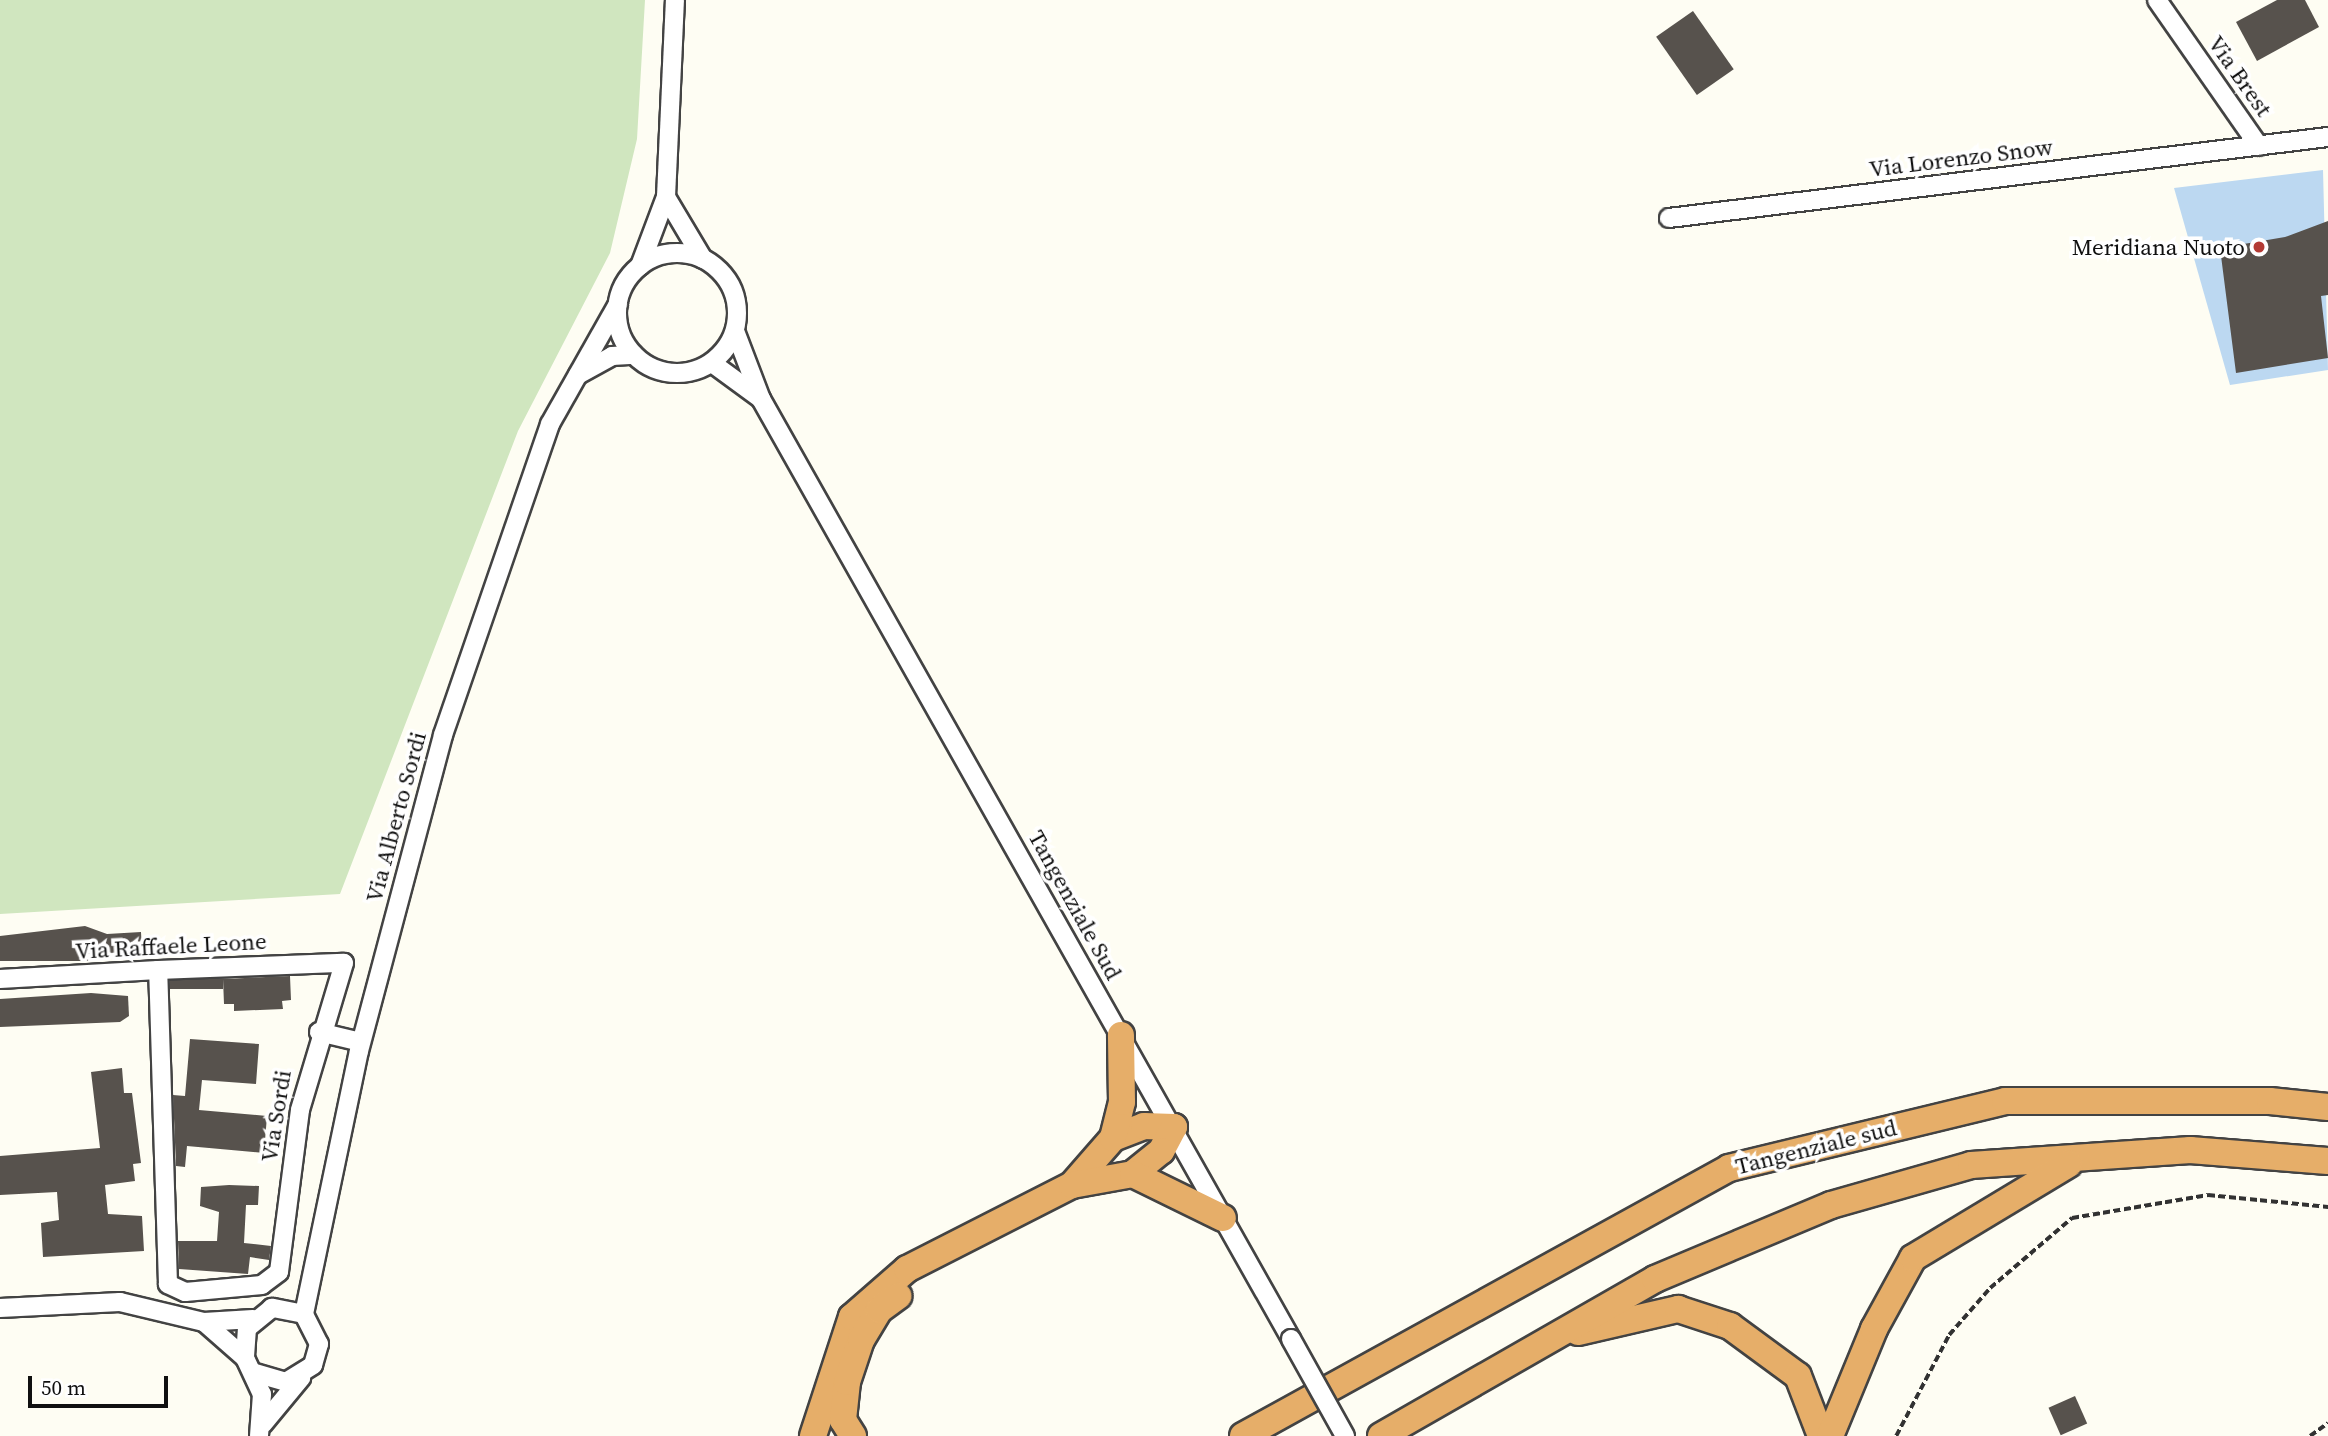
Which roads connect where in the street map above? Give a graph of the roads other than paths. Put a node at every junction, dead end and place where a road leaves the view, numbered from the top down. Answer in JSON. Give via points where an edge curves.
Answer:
{"nodes":[{"id":1,"x":675,"y":0,"type":"edge"},
{"id":2,"x":2157,"y":0,"type":"edge"},
{"id":3,"x":2328,"y":137,"type":"edge"},
{"id":4,"x":2259,"y":146,"type":"junction"},
{"id":5,"x":666,"y":197,"type":"junction"},
{"id":6,"x":1669,"y":218,"type":"dead end"},
{"id":7,"x":703,"y":259,"type":"junction"},
{"id":8,"x":640,"y":266,"type":"junction"},
{"id":9,"x":618,"y":304,"type":"junction"},
{"id":10,"x":735,"y":331,"type":"junction"},
{"id":11,"x":634,"y":355,"type":"junction"},
{"id":12,"x":712,"y":363,"type":"junction"},
{"id":13,"x":572,"y":380,"type":"junction"},
{"id":14,"x":761,"y":399,"type":"junction"},
{"id":15,"x":344,"y":963,"type":"joint"},
{"id":16,"x":158,"y":970,"type":"junction"},
{"id":17,"x":0,"y":979,"type":"edge"},
{"id":18,"x":319,"y":1032,"type":"junction"},
{"id":19,"x":1121,"y":1035,"type":"junction"},
{"id":20,"x":361,"y":1042,"type":"junction"},
{"id":21,"x":2328,"y":1107,"type":"edge"},
{"id":22,"x":1174,"y":1127,"type":"junction"},
{"id":23,"x":1113,"y":1138,"type":"junction"},
{"id":24,"x":2080,"y":1158,"type":"junction"},
{"id":25,"x":2328,"y":1161,"type":"edge"},
{"id":26,"x":1133,"y":1174,"type":"junction"},
{"id":27,"x":1072,"y":1185,"type":"junction"},
{"id":28,"x":1223,"y":1218,"type":"junction"},
{"id":29,"x":958,"y":1246,"type":"junction"},
{"id":30,"x":308,"y":1279,"type":"junction"},
{"id":31,"x":283,"y":1307,"type":"junction"},
{"id":32,"x":0,"y":1308,"type":"edge"},
{"id":33,"x":304,"y":1314,"type":"junction"},
{"id":34,"x":253,"y":1319,"type":"junction"},
{"id":35,"x":204,"y":1322,"type":"junction"},
{"id":36,"x":1546,"y":1339,"type":"junction"},
{"id":37,"x":250,"y":1365,"type":"junction"},
{"id":38,"x":306,"y":1374,"type":"junction"},
{"id":39,"x":260,"y":1431,"type":"edge"},
{"id":40,"x":813,"y":1436,"type":"edge"},
{"id":41,"x":853,"y":1436,"type":"edge"},
{"id":42,"x":1243,"y":1436,"type":"edge"},
{"id":43,"x":1345,"y":1436,"type":"edge"},
{"id":44,"x":1381,"y":1436,"type":"edge"},
{"id":45,"x":1821,"y":1436,"type":"edge"},
{"id":46,"x":1830,"y":1436,"type":"edge"}],
"edges":[{"from":1,"to":5,"type":"street"},
{"from":2,"to":4,"type":"street","name":"Via Brest"},
{"from":3,"to":4,"type":"street","name":"Via Lorenzo Snow"},
{"from":4,"to":6,"type":"street","name":"Via Lorenzo Snow"},
{"from":5,"to":7,"type":"street"},
{"from":5,"to":8,"type":"street"},
{"from":7,"to":8,"type":"street","via":[[664,254]]},
{"from":7,"to":10,"type":"street","via":[[728,281],[735,297]]},
{"from":8,"to":9,"type":"street"},
{"from":9,"to":11,"type":"street","via":[[620,332]]},
{"from":9,"to":13,"type":"street","name":"Via Alberto Sordi"},
{"from":10,"to":12,"type":"street"},
{"from":10,"to":14,"type":"street","name":"Tangenziale Sud"},
{"from":11,"to":12,"type":"street","via":[[672,373]]},
{"from":11,"to":13,"type":"street","via":[[595,363]]},
{"from":12,"to":14,"type":"street","name":"Tangenziale Sud"},
{"from":13,"to":20,"type":"street","name":"Via Alberto Sordi","via":[[550,424],[443,735]]},
{"from":14,"to":19,"type":"street","name":"Tangenziale Sud"},
{"from":15,"to":16,"type":"street","name":"Via Raffaele Leone"},
{"from":15,"to":18,"type":"street","name":"Via Sordi"},
{"from":16,"to":17,"type":"street","name":"Via Raffaele Leone"},
{"from":16,"to":18,"type":"street","name":"Via Sordi","via":[[166,1275],[176,1291],[273,1279],[283,1257],[300,1110]]},
{"from":18,"to":20,"type":"street"},
{"from":19,"to":22,"type":"street","name":"Tangenziale Sud"},
{"from":19,"to":23,"type":"highway","via":[[1122,1102]]},
{"from":20,"to":30,"type":"street","name":"Via Alberto Sordi"},
{"from":21,"to":42,"type":"highway","name":"Tangenziale sud","via":[[2270,1101],[2005,1101],[1729,1168]]},
{"from":22,"to":23,"type":"highway","via":[[1144,1126]]},
{"from":22,"to":26,"type":"highway","via":[[1161,1151]]},
{"from":22,"to":28,"type":"street","name":"Tangenziale Sud"},
{"from":23,"to":27,"type":"highway"},
{"from":24,"to":25,"type":"highway","via":[[2190,1150]]},
{"from":24,"to":36,"type":"highway","via":[[1971,1166],[1831,1205],[1655,1279]]},
{"from":24,"to":46,"type":"highway","via":[[1913,1258],[1874,1329]]},
{"from":26,"to":27,"type":"highway"},
{"from":26,"to":28,"type":"highway"},
{"from":27,"to":29,"type":"highway"},
{"from":28,"to":43,"type":"street","name":"Tangenziale Sud","bridge":true},
{"from":29,"to":40,"type":"highway","via":[[907,1269],[852,1317]]},
{"from":29,"to":41,"type":"highway","via":[[880,1310],[861,1340],[847,1382],[843,1420]]},
{"from":30,"to":31,"type":"street","name":"Via Alberto Sordi"},
{"from":30,"to":33,"type":"street","name":"Via Alberto Sordi"},
{"from":31,"to":33,"type":"street"},
{"from":31,"to":34,"type":"street"},
{"from":32,"to":35,"type":"street","via":[[120,1302]]},
{"from":33,"to":38,"type":"street","via":[[319,1343]]},
{"from":34,"to":35,"type":"street"},
{"from":34,"to":37,"type":"street","via":[[244,1337]]},
{"from":35,"to":37,"type":"street"},
{"from":36,"to":44,"type":"highway"},
{"from":36,"to":45,"type":"highway","via":[[1678,1309],[1730,1326],[1798,1376]]},
{"from":37,"to":38,"type":"street","via":[[275,1382]]},
{"from":37,"to":39,"type":"street"},
{"from":38,"to":39,"type":"street"}]}
